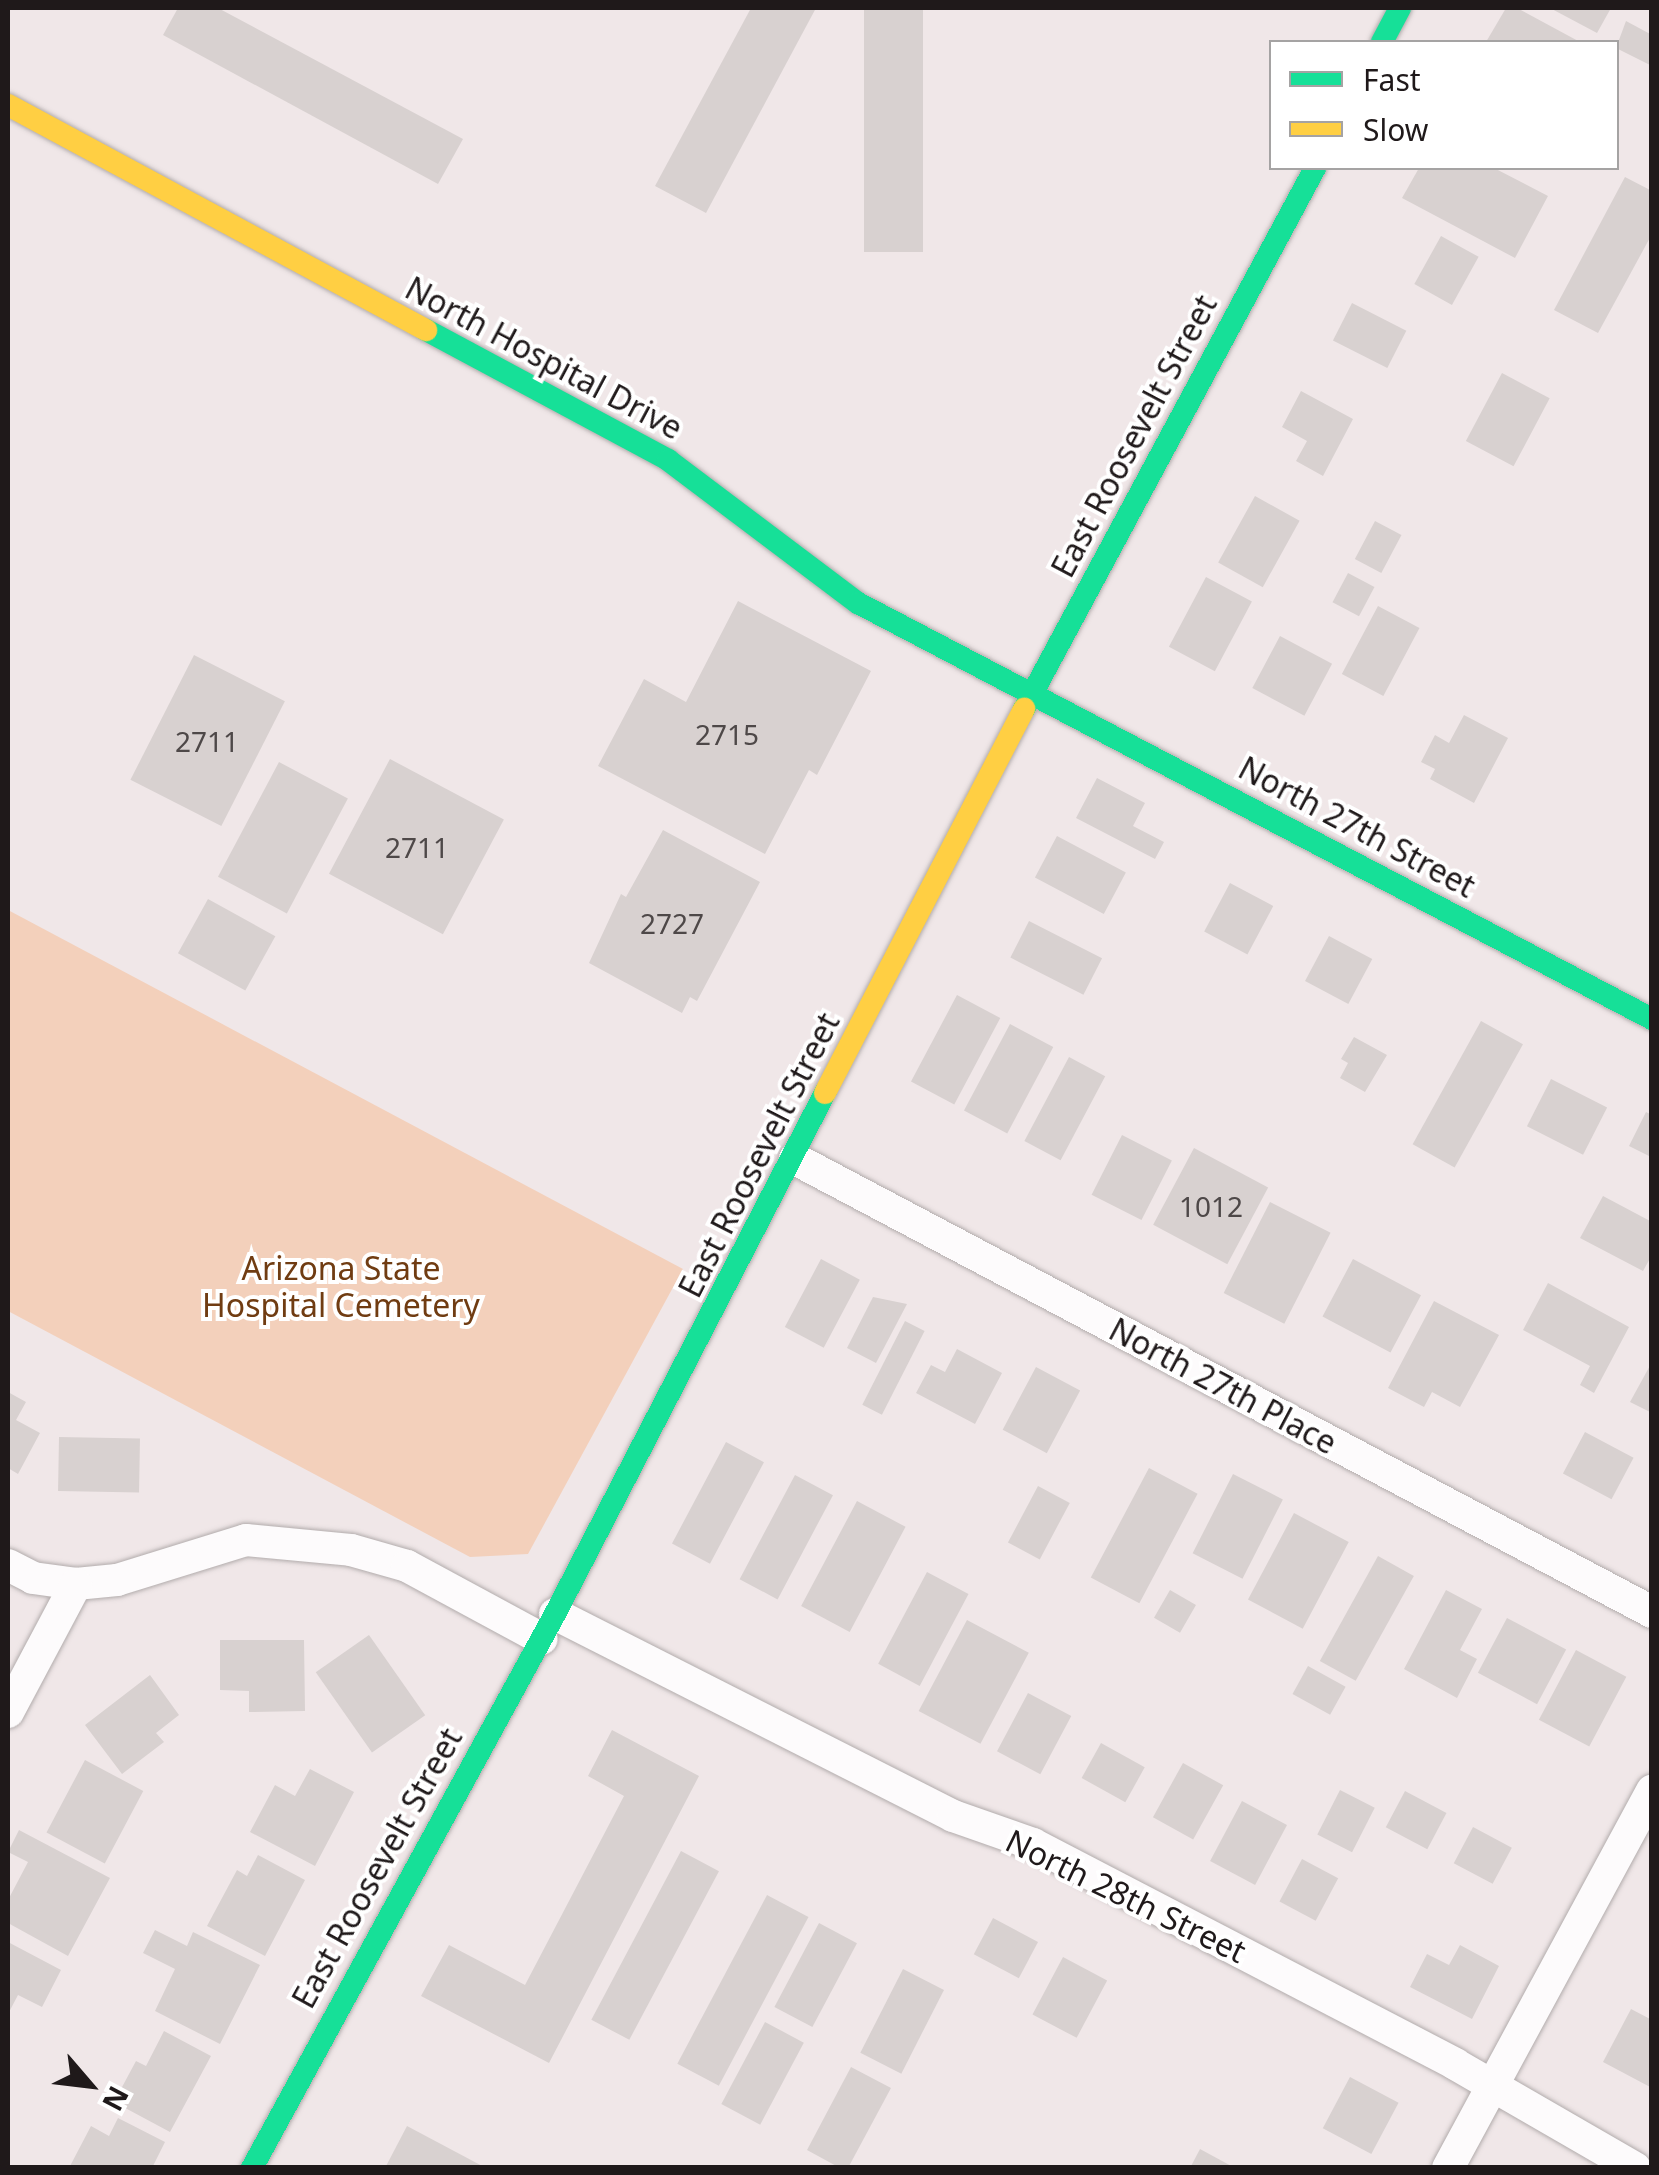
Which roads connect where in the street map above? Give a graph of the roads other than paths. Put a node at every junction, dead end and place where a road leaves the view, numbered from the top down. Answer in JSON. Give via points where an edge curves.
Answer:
{"nodes":[{"id":1,"x":1400,"y":8,"type":"edge"},
{"id":2,"x":1383,"y":40,"type":"edge"},
{"id":3,"x":8,"y":105,"type":"edge"},
{"id":4,"x":1314,"y":170,"type":"edge"},
{"id":5,"x":1032,"y":694,"type":"junction"},
{"id":6,"x":1652,"y":1019,"type":"edge"},
{"id":7,"x":795,"y":1160,"type":"junction"},
{"id":8,"x":8,"y":1565,"type":"edge"},
{"id":9,"x":76,"y":1584,"type":"junction"},
{"id":10,"x":1652,"y":1612,"type":"edge"},
{"id":11,"x":548,"y":1627,"type":"junction"},
{"id":12,"x":8,"y":1712,"type":"edge"},
{"id":13,"x":1652,"y":1792,"type":"edge"},
{"id":14,"x":1490,"y":2090,"type":"junction"},
{"id":15,"x":252,"y":2168,"type":"edge"},
{"id":16,"x":1448,"y":2168,"type":"edge"},
{"id":17,"x":1635,"y":2168,"type":"edge"}],
"edges":[{"from":1,"to":2,"type":"street"},
{"from":3,"to":5,"type":"street","name":"North Hospital Drive","via":[[668,460],[858,603]]},
{"from":4,"to":5,"type":"street","name":"East Roosevelt Street"},
{"from":5,"to":6,"type":"street","name":"North 27th Street"},
{"from":5,"to":7,"type":"street","name":"East Roosevelt Street"},
{"from":7,"to":10,"type":"street","name":"North 27th Place"},
{"from":7,"to":11,"type":"street","name":"East Roosevelt Street"},
{"from":8,"to":9,"type":"street","name":"North 28th Street","via":[[33,1578]]},
{"from":9,"to":11,"type":"street","name":"North 28th Street","via":[[117,1580],[246,1540],[351,1550],[407,1566]]},
{"from":9,"to":12,"type":"street"},
{"from":11,"to":14,"type":"street","name":"North 28th Street","via":[[953,1816],[1033,1844],[1455,2064]]},
{"from":11,"to":15,"type":"street","name":"East Roosevelt Street"},
{"from":13,"to":14,"type":"street"},
{"from":14,"to":16,"type":"street"},
{"from":14,"to":17,"type":"street","name":"North 28th Street"}]}
